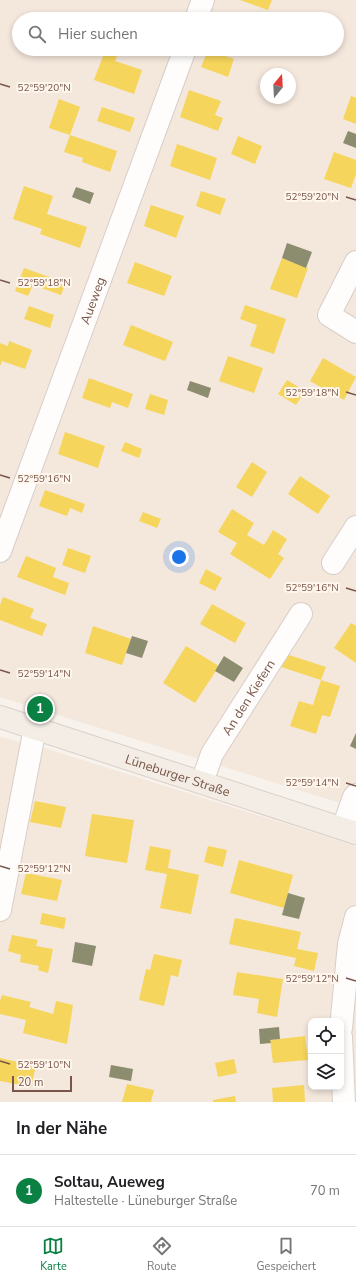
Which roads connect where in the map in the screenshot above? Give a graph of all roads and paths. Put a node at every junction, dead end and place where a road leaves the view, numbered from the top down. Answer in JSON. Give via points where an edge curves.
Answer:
{"nodes":[{"id":1,"x":203,"y":0,"type":"edge"},
{"id":2,"x":199,"y":12,"type":"edge"},
{"id":3,"x":182,"y":56,"type":"edge"},
{"id":4,"x":356,"y":262,"type":"edge"},
{"id":5,"x":356,"y":332,"type":"edge"},
{"id":6,"x":356,"y":527,"type":"edge"},
{"id":7,"x":0,"y":551,"type":"edge"},
{"id":8,"x":333,"y":563,"type":"dead end"},
{"id":9,"x":301,"y":614,"type":"dead end"},
{"id":10,"x":0,"y":717,"type":"edge"},
{"id":11,"x":35,"y":728,"type":"junction"},
{"id":12,"x":202,"y":782,"type":"junction"},
{"id":13,"x":356,"y":795,"type":"edge"},
{"id":14,"x":350,"y":831,"type":"edge"},
{"id":15,"x":0,"y":910,"type":"edge"},
{"id":16,"x":356,"y":917,"type":"edge"},
{"id":17,"x":342,"y":1018,"type":"edge"},
{"id":18,"x":342,"y":1054,"type":"edge"},
{"id":19,"x":344,"y":1102,"type":"edge"}],
"edges":[{"from":1,"to":2,"type":"street"},
{"from":3,"to":7,"type":"street","name":"Aueweg"},
{"from":4,"to":5,"type":"street","via":[[329,315]]},
{"from":6,"to":8,"type":"street"},
{"from":9,"to":12,"type":"street","name":"An den Kiefern","via":[[212,754]]},
{"from":10,"to":11,"type":"main road","name":"Lüneburger Straße"},
{"from":11,"to":12,"type":"main road","name":"Lüneburger Straße"},
{"from":11,"to":15,"type":"street"},
{"from":12,"to":14,"type":"main road","name":"Lüneburger Straße"},
{"from":13,"to":14,"type":"street"},
{"from":16,"to":17,"type":"street","via":[[349,944]]},
{"from":18,"to":19,"type":"street"}]}
